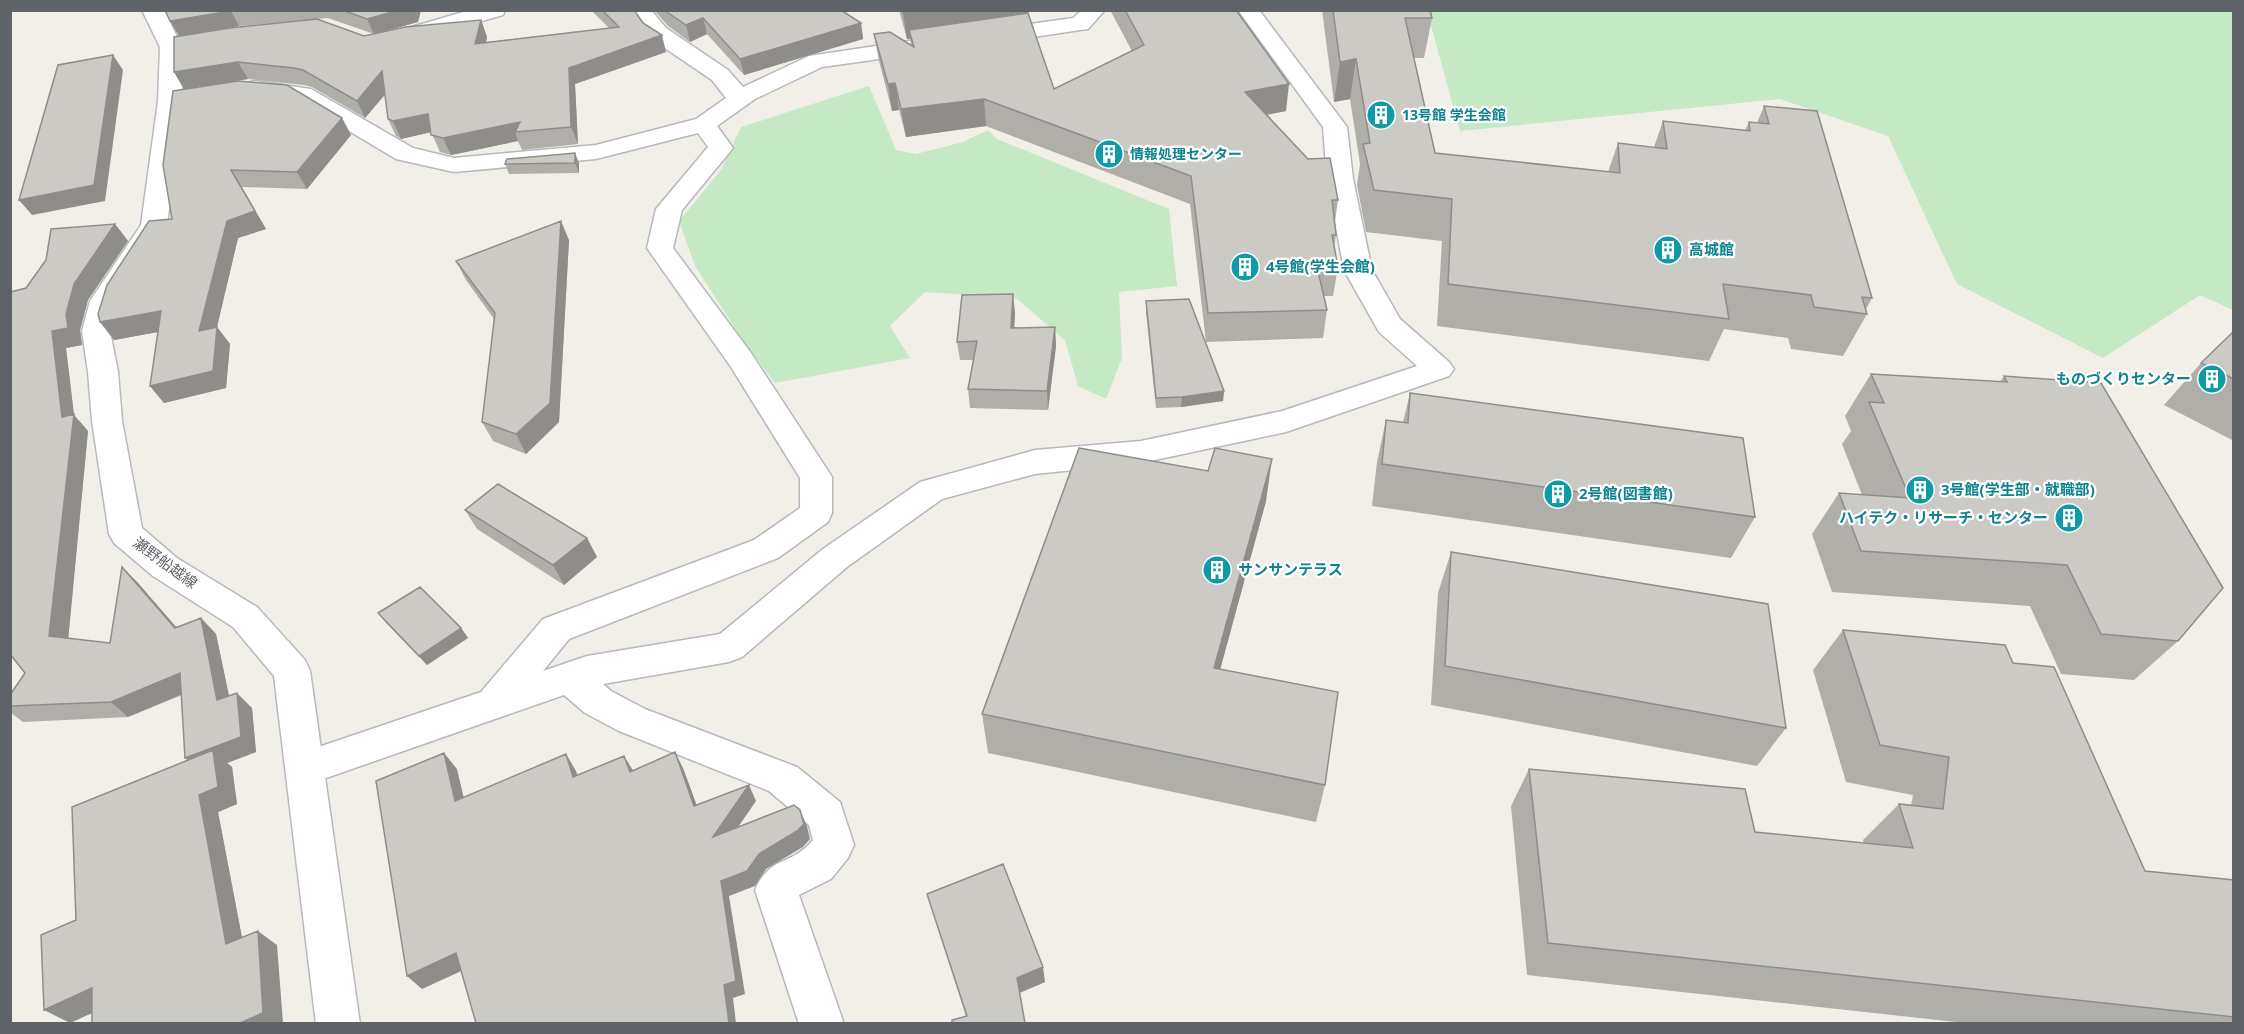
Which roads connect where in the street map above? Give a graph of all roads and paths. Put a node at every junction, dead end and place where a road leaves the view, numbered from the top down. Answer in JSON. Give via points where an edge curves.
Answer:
{"nodes":[{"id":1,"x":153,"y":10,"type":"edge"},
{"id":2,"x":495,"y":10,"type":"edge"},
{"id":3,"x":639,"y":10,"type":"edge"},
{"id":4,"x":1095,"y":10,"type":"edge"},
{"id":5,"x":1248,"y":10,"type":"edge"},
{"id":6,"x":393,"y":38,"type":"edge"},
{"id":7,"x":237,"y":89,"type":"edge"},
{"id":8,"x":740,"y":99,"type":"junction"},
{"id":9,"x":704,"y":124,"type":"junction"},
{"id":10,"x":570,"y":678,"type":"junction"},
{"id":11,"x":494,"y":703,"type":"junction"},
{"id":12,"x":306,"y":768,"type":"junction"},
{"id":13,"x":338,"y":1023,"type":"edge"},
{"id":14,"x":822,"y":1023,"type":"edge"}],
"edges":[{"from":1,"to":12,"type":"street","name":"瀬野船越線","via":[[154,16],[183,45],[181,99],[154,225],[104,301],[96,331],[126,534],[165,567],[245,617],[292,671]]},
{"from":2,"to":6,"type":"street"},
{"from":3,"to":8,"type":"street","via":[[658,33],[720,75]]},
{"from":4,"to":8,"type":"street","via":[[1080,24],[817,61]]},
{"from":5,"to":10,"type":"street","via":[[1335,128],[1340,179],[1358,270],[1389,325],[1439,369],[1286,421],[1141,452],[1035,462],[931,490],[835,558],[729,647],[587,671]]},
{"from":7,"to":9,"type":"street","via":[[303,94],[405,154],[454,165],[596,152]]},
{"from":8,"to":9,"type":"street"},
{"from":9,"to":11,"type":"street","via":[[722,148],[669,209],[660,248],[741,360],[816,477],[816,513],[766,549],[556,629]]},
{"from":10,"to":11,"type":"street"},
{"from":10,"to":14,"type":"street","via":[[598,702],[632,720],[783,779],[826,815],[834,845],[815,867],[791,875],[776,890]]},
{"from":11,"to":12,"type":"street"},
{"from":12,"to":13,"type":"street","name":"瀬野船越線"}]}
